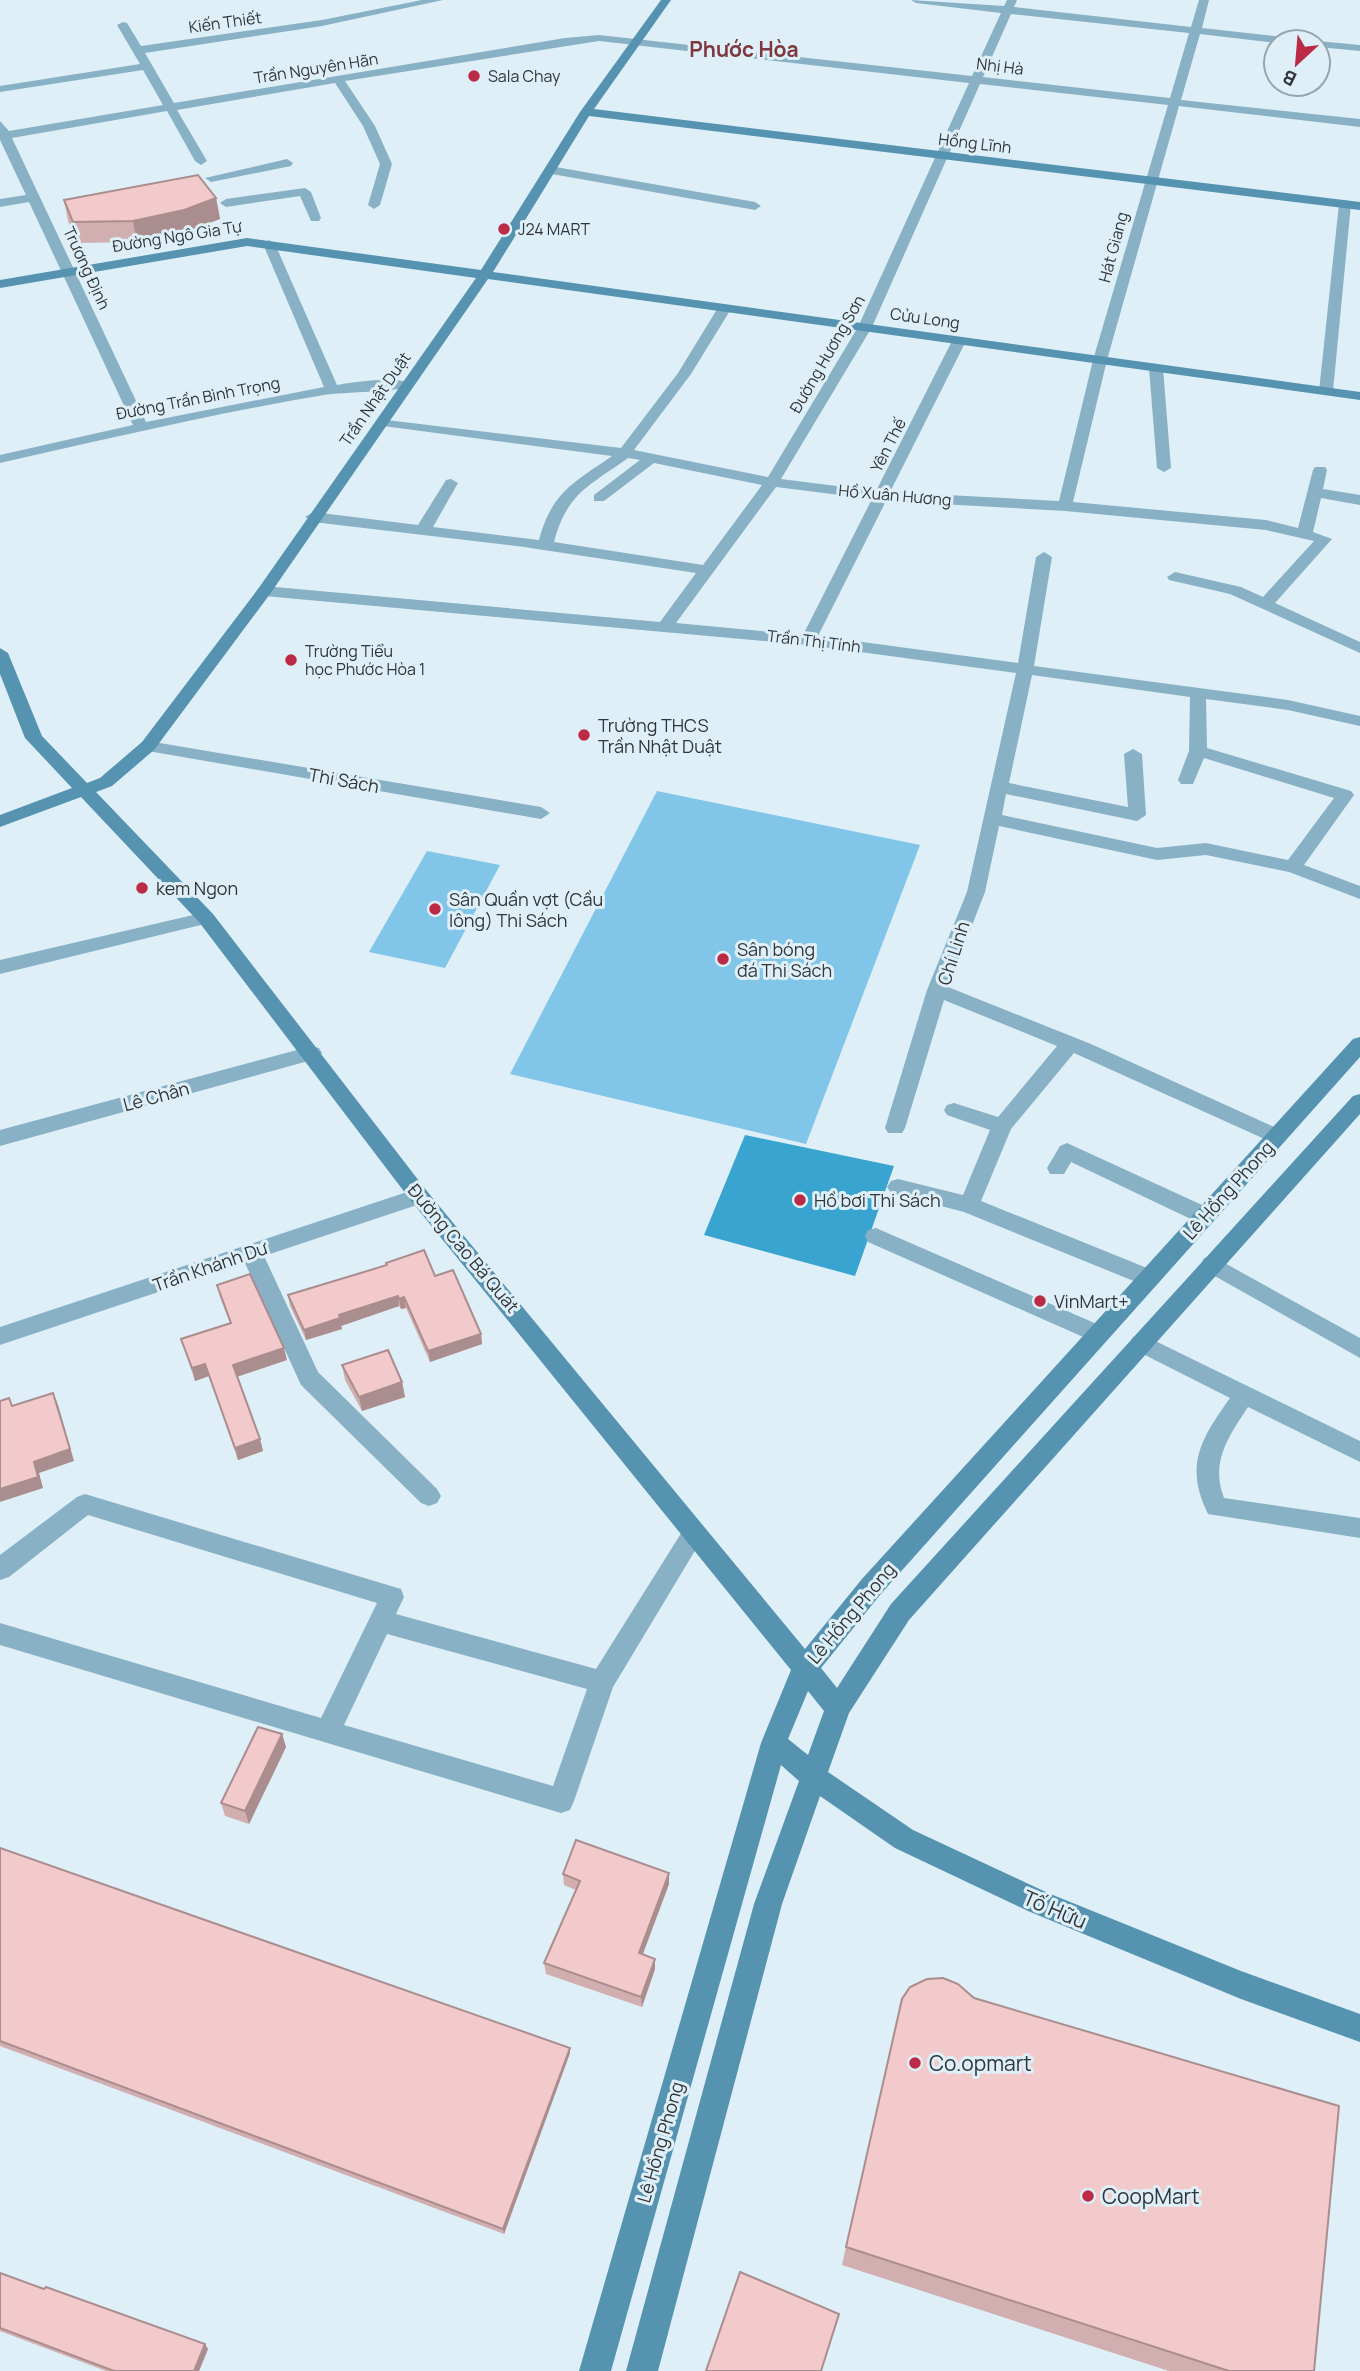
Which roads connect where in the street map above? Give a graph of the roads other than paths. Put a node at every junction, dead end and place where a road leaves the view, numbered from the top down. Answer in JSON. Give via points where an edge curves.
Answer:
{"nodes":[{"id":1,"x":438,"y":0,"type":"edge"},
{"id":2,"x":666,"y":0,"type":"edge"},
{"id":3,"x":916,"y":0,"type":"edge"},
{"id":4,"x":1204,"y":0,"type":"edge"},
{"id":5,"x":1010,"y":5,"type":"edge"},
{"id":6,"x":123,"y":25,"type":"dead end"},
{"id":7,"x":1195,"y":30,"type":"junction"},
{"id":8,"x":1262,"y":38,"type":"edge"},
{"id":9,"x":637,"y":41,"type":"junction"},
{"id":10,"x":1332,"y":45,"type":"edge"},
{"id":11,"x":1360,"y":48,"type":"edge"},
{"id":12,"x":140,"y":50,"type":"junction"},
{"id":13,"x":149,"y":66,"type":"junction"},
{"id":14,"x":976,"y":79,"type":"junction"},
{"id":15,"x":340,"y":80,"type":"junction"},
{"id":16,"x":0,"y":89,"type":"edge"},
{"id":17,"x":1173,"y":102,"type":"junction"},
{"id":18,"x":172,"y":108,"type":"junction"},
{"id":19,"x":586,"y":112,"type":"junction"},
{"id":20,"x":1360,"y":123,"type":"edge"},
{"id":21,"x":2,"y":132,"type":"edge"},
{"id":22,"x":943,"y":155,"type":"junction"},
{"id":23,"x":201,"y":161,"type":"dead end"},
{"id":24,"x":287,"y":163,"type":"dead end"},
{"id":25,"x":550,"y":170,"type":"junction"},
{"id":26,"x":211,"y":178,"type":"dead end"},
{"id":27,"x":1150,"y":180,"type":"junction"},
{"id":28,"x":34,"y":197,"type":"junction"},
{"id":29,"x":272,"y":197,"type":"junction"},
{"id":30,"x":0,"y":203,"type":"edge"},
{"id":31,"x":226,"y":203,"type":"dead end"},
{"id":32,"x":374,"y":205,"type":"dead end"},
{"id":33,"x":1353,"y":205,"type":"edge"},
{"id":34,"x":755,"y":206,"type":"dead end"},
{"id":35,"x":276,"y":212,"type":"dead end"},
{"id":36,"x":315,"y":218,"type":"dead end"},
{"id":37,"x":269,"y":244,"type":"junction"},
{"id":38,"x":69,"y":271,"type":"junction"},
{"id":39,"x":485,"y":274,"type":"junction"},
{"id":40,"x":0,"y":284,"type":"edge"},
{"id":41,"x":724,"y":309,"type":"junction"},
{"id":42,"x":865,"y":327,"type":"junction"},
{"id":43,"x":960,"y":341,"type":"junction"},
{"id":44,"x":1100,"y":360,"type":"junction"},
{"id":45,"x":1156,"y":368,"type":"junction"},
{"id":46,"x":406,"y":385,"type":"junction"},
{"id":47,"x":332,"y":389,"type":"junction"},
{"id":48,"x":1326,"y":391,"type":"junction"},
{"id":49,"x":1360,"y":396,"type":"edge"},
{"id":50,"x":383,"y":422,"type":"junction"},
{"id":51,"x":141,"y":427,"type":"junction"},
{"id":52,"x":625,"y":453,"type":"junction"},
{"id":53,"x":653,"y":458,"type":"junction"},
{"id":54,"x":0,"y":459,"type":"edge"},
{"id":55,"x":1164,"y":468,"type":"dead end"},
{"id":56,"x":1320,"y":470,"type":"dead end"},
{"id":57,"x":451,"y":482,"type":"dead end"},
{"id":58,"x":772,"y":482,"type":"junction"},
{"id":59,"x":1314,"y":492,"type":"junction"},
{"id":60,"x":881,"y":496,"type":"junction"},
{"id":61,"x":599,"y":498,"type":"dead end"},
{"id":62,"x":1360,"y":500,"type":"edge"},
{"id":63,"x":1065,"y":506,"type":"junction"},
{"id":64,"x":313,"y":517,"type":"junction"},
{"id":65,"x":423,"y":530,"type":"junction"},
{"id":66,"x":1305,"y":533,"type":"junction"},
{"id":67,"x":545,"y":545,"type":"junction"},
{"id":68,"x":1044,"y":557,"type":"dead end"},
{"id":69,"x":706,"y":570,"type":"junction"},
{"id":70,"x":1175,"y":577,"type":"dead end"},
{"id":71,"x":264,"y":592,"type":"junction"},
{"id":72,"x":1267,"y":602,"type":"junction"},
{"id":73,"x":666,"y":625,"type":"junction"},
{"id":74,"x":808,"y":640,"type":"junction"},
{"id":75,"x":1360,"y":648,"type":"edge"},
{"id":76,"x":0,"y":653,"type":"edge"},
{"id":77,"x":1025,"y":669,"type":"junction"},
{"id":78,"x":1198,"y":693,"type":"junction"},
{"id":79,"x":1360,"y":721,"type":"edge"},
{"id":80,"x":148,"y":746,"type":"junction"},
{"id":81,"x":1198,"y":751,"type":"junction"},
{"id":82,"x":1133,"y":754,"type":"dead end"},
{"id":83,"x":1186,"y":779,"type":"dead end"},
{"id":84,"x":999,"y":787,"type":"junction"},
{"id":85,"x":84,"y":792,"type":"junction"},
{"id":86,"x":541,"y":813,"type":"dead end"},
{"id":87,"x":992,"y":819,"type":"junction"},
{"id":88,"x":0,"y":821,"type":"edge"},
{"id":89,"x":1293,"y":867,"type":"junction"},
{"id":90,"x":1360,"y":893,"type":"edge"},
{"id":91,"x":206,"y":918,"type":"junction"},
{"id":92,"x":0,"y":967,"type":"edge"},
{"id":93,"x":937,"y":990,"type":"junction"},
{"id":94,"x":1070,"y":1044,"type":"junction"},
{"id":95,"x":1360,"y":1044,"type":"edge"},
{"id":96,"x":312,"y":1053,"type":"junction"},
{"id":97,"x":1360,"y":1101,"type":"edge"},
{"id":98,"x":954,"y":1110,"type":"dead end"},
{"id":99,"x":1002,"y":1126,"type":"junction"},
{"id":100,"x":895,"y":1128,"type":"dead end"},
{"id":101,"x":1276,"y":1136,"type":"junction"},
{"id":102,"x":0,"y":1138,"type":"edge"},
{"id":103,"x":1057,"y":1168,"type":"dead end"},
{"id":104,"x":898,"y":1186,"type":"dead end"},
{"id":105,"x":419,"y":1196,"type":"junction"},
{"id":106,"x":969,"y":1205,"type":"junction"},
{"id":107,"x":1205,"y":1216,"type":"junction"},
{"id":108,"x":876,"y":1236,"type":"dead end"},
{"id":109,"x":251,"y":1252,"type":"junction"},
{"id":110,"x":1212,"y":1264,"type":"junction"},
{"id":111,"x":1149,"y":1278,"type":"junction"},
{"id":112,"x":1098,"y":1334,"type":"junction"},
{"id":113,"x":0,"y":1336,"type":"edge"},
{"id":114,"x":1141,"y":1343,"type":"junction"},
{"id":115,"x":1360,"y":1349,"type":"edge"},
{"id":116,"x":1244,"y":1395,"type":"junction"},
{"id":117,"x":1360,"y":1452,"type":"edge"},
{"id":118,"x":429,"y":1496,"type":"dead end"},
{"id":119,"x":1360,"y":1528,"type":"edge"},
{"id":120,"x":693,"y":1534,"type":"junction"},
{"id":121,"x":0,"y":1569,"type":"edge"},
{"id":122,"x":381,"y":1621,"type":"junction"},
{"id":123,"x":0,"y":1634,"type":"edge"},
{"id":124,"x":804,"y":1670,"type":"junction"},
{"id":125,"x":602,"y":1682,"type":"junction"},
{"id":126,"x":838,"y":1708,"type":"junction"},
{"id":127,"x":327,"y":1733,"type":"junction"},
{"id":128,"x":774,"y":1743,"type":"junction"},
{"id":129,"x":813,"y":1776,"type":"junction"},
{"id":130,"x":1360,"y":2028,"type":"edge"},
{"id":131,"x":595,"y":2371,"type":"edge"},
{"id":132,"x":642,"y":2371,"type":"edge"}],
"edges":[{"from":1,"to":12,"type":"street","name":"Kiến Thiết"},
{"from":2,"to":9,"type":"street","name":"Trần Nhật Duật"},
{"from":3,"to":5,"type":"street"},
{"from":4,"to":7,"type":"street","name":"Hát Giang"},
{"from":5,"to":7,"type":"street"},
{"from":5,"to":14,"type":"street","name":"Đường Hương Sơn"},
{"from":6,"to":12,"type":"street"},
{"from":7,"to":8,"type":"street"},
{"from":7,"to":17,"type":"street","name":"Hát Giang"},
{"from":9,"to":14,"type":"street","name":"Nhị Hà"},
{"from":9,"to":15,"type":"street","name":"Trần Nguyên Hãn","via":[[565,41]]},
{"from":9,"to":19,"type":"street","name":"Trần Nhật Duật"},
{"from":10,"to":11,"type":"street"},
{"from":12,"to":13,"type":"street"},
{"from":13,"to":16,"type":"street"},
{"from":13,"to":18,"type":"street"},
{"from":14,"to":17,"type":"street","name":"Nhị Hà"},
{"from":14,"to":22,"type":"street","name":"Đường Hương Sơn"},
{"from":15,"to":18,"type":"street","name":"Trần Nguyên Hãn"},
{"from":15,"to":32,"type":"street","via":[[386,164]]},
{"from":17,"to":20,"type":"street","name":"Nhị Hà"},
{"from":17,"to":27,"type":"street","name":"Hát Giang"},
{"from":18,"to":21,"type":"street","name":"Trần Nguyên Hãn"},
{"from":18,"to":23,"type":"street"},
{"from":19,"to":22,"type":"street","name":"Hồng Lĩnh"},
{"from":19,"to":25,"type":"street","name":"Trần Nhật Duật"},
{"from":21,"to":28,"type":"street","name":"Trương Định"},
{"from":22,"to":27,"type":"street","name":"Hồng Lĩnh"},
{"from":22,"to":42,"type":"street","name":"Đường Hương Sơn"},
{"from":24,"to":26,"type":"street"},
{"from":25,"to":34,"type":"street"},
{"from":25,"to":39,"type":"street","name":"Trần Nhật Duật"},
{"from":27,"to":33,"type":"street","name":"Hồng Lĩnh"},
{"from":27,"to":44,"type":"street","name":"Hát Giang"},
{"from":28,"to":30,"type":"street"},
{"from":28,"to":38,"type":"street","name":"Trương Định"},
{"from":29,"to":31,"type":"street"},
{"from":29,"to":35,"type":"street"},
{"from":29,"to":36,"type":"street","via":[[305,192]]},
{"from":33,"to":48,"type":"street"},
{"from":37,"to":38,"type":"street","name":"Đường Ngô Gia Tự","via":[[247,242]]},
{"from":37,"to":39,"type":"street","name":"Đường Ngô Gia Tự"},
{"from":37,"to":47,"type":"street"},
{"from":38,"to":40,"type":"street","name":"Đường Ngô Gia Tự"},
{"from":38,"to":51,"type":"street","name":"Trương Định"},
{"from":39,"to":41,"type":"street","name":"Cửu Long"},
{"from":39,"to":46,"type":"street","name":"Trần Nhật Duật"},
{"from":41,"to":42,"type":"street","name":"Cửu Long"},
{"from":41,"to":52,"type":"street","via":[[684,374]]},
{"from":42,"to":43,"type":"street","name":"Cửu Long"},
{"from":42,"to":58,"type":"street","name":"Đường Hương Sơn"},
{"from":43,"to":44,"type":"street","name":"Cửu Long"},
{"from":43,"to":60,"type":"street","name":"Yên Thế"},
{"from":44,"to":45,"type":"street","name":"Cửu Long"},
{"from":44,"to":63,"type":"street","name":"Hát Giang"},
{"from":45,"to":48,"type":"street","name":"Cửu Long"},
{"from":45,"to":55,"type":"street"},
{"from":46,"to":47,"type":"street","name":"Đường Trần Bình Trọng"},
{"from":46,"to":50,"type":"street","name":"Trần Nhật Duật"},
{"from":47,"to":51,"type":"street","name":"Đường Trần Bình Trọng"},
{"from":48,"to":49,"type":"street","name":"Cửu Long"},
{"from":50,"to":52,"type":"street","name":"Hồ Xuân Hương"},
{"from":50,"to":64,"type":"street","name":"Trần Nhật Duật"},
{"from":51,"to":54,"type":"street","name":"Đường Trần Bình Trọng"},
{"from":52,"to":53,"type":"street","name":"Hồ Xuân Hương"},
{"from":52,"to":67,"type":"street","via":[[567,494]]},
{"from":53,"to":58,"type":"street","name":"Hồ Xuân Hương"},
{"from":53,"to":61,"type":"street"},
{"from":56,"to":59,"type":"street"},
{"from":57,"to":65,"type":"street"},
{"from":58,"to":60,"type":"street","name":"Hồ Xuân Hương"},
{"from":58,"to":69,"type":"street","name":"Đường Hương Sơn"},
{"from":59,"to":62,"type":"street"},
{"from":59,"to":66,"type":"street"},
{"from":60,"to":63,"type":"street","name":"Hồ Xuân Hương"},
{"from":60,"to":74,"type":"street","name":"Yên Thế"},
{"from":63,"to":66,"type":"street","name":"Hồ Xuân Hương","via":[[1266,525]]},
{"from":64,"to":65,"type":"street"},
{"from":64,"to":71,"type":"street","name":"Trần Nhật Duật"},
{"from":65,"to":67,"type":"street"},
{"from":66,"to":72,"type":"street","via":[[1324,539]]},
{"from":67,"to":69,"type":"street"},
{"from":68,"to":77,"type":"street","name":"Chí Linh"},
{"from":69,"to":73,"type":"street","name":"Đường Hương Sơn"},
{"from":70,"to":72,"type":"street"},
{"from":71,"to":73,"type":"street","name":"Trần Thị Tính"},
{"from":71,"to":80,"type":"street","name":"Trần Nhật Duật"},
{"from":72,"to":75,"type":"street"},
{"from":73,"to":74,"type":"street","name":"Trần Thị Tính"},
{"from":74,"to":77,"type":"street","name":"Trần Thị Tính"},
{"from":76,"to":85,"type":"street","name":"Đường Cao Bá Quát","via":[[34,737]]},
{"from":77,"to":78,"type":"street","name":"Trần Thị Tính"},
{"from":77,"to":84,"type":"street","name":"Chí Linh"},
{"from":78,"to":79,"type":"street","name":"Trần Thị Tính","via":[[1313,709]]},
{"from":78,"to":81,"type":"street"},
{"from":80,"to":85,"type":"street","name":"Trần Nhật Duật","via":[[121,771]]},
{"from":80,"to":86,"type":"street","name":"Thi Sách"},
{"from":81,"to":83,"type":"street"},
{"from":81,"to":89,"type":"street","via":[[1345,795]]},
{"from":82,"to":84,"type":"street","via":[[1137,815]]},
{"from":84,"to":87,"type":"street","name":"Chí Linh"},
{"from":85,"to":88,"type":"street","name":"Trần Nhật Duật"},
{"from":85,"to":91,"type":"street","name":"Đường Cao Bá Quát"},
{"from":87,"to":89,"type":"street","via":[[1157,854],[1206,849]]},
{"from":87,"to":93,"type":"street","name":"Chí Linh","via":[[976,892]]},
{"from":89,"to":90,"type":"street"},
{"from":91,"to":92,"type":"street"},
{"from":91,"to":96,"type":"street","name":"Đường Cao Bá Quát"},
{"from":93,"to":94,"type":"street","name":"Chí Linh"},
{"from":93,"to":100,"type":"street"},
{"from":94,"to":99,"type":"street"},
{"from":94,"to":101,"type":"street","name":"Chí Linh"},
{"from":95,"to":101,"type":"street","name":"Lê Hồng Phong"},
{"from":96,"to":102,"type":"street","name":"Lê Chân"},
{"from":96,"to":105,"type":"street","name":"Đường Cao Bá Quát"},
{"from":97,"to":110,"type":"street","name":"Lê Hồng Phong"},
{"from":98,"to":99,"type":"street"},
{"from":99,"to":106,"type":"street"},
{"from":101,"to":107,"type":"street","name":"Lê Hồng Phong"},
{"from":103,"to":107,"type":"street","via":[[1067,1152]]},
{"from":104,"to":106,"type":"street"},
{"from":105,"to":109,"type":"street","name":"Trần Khánh Dư"},
{"from":105,"to":120,"type":"street","name":"Đường Cao Bá Quát"},
{"from":106,"to":111,"type":"street"},
{"from":107,"to":111,"type":"street","name":"Lê Hồng Phong"},
{"from":108,"to":112,"type":"street"},
{"from":109,"to":113,"type":"street","name":"Trần Khánh Dư"},
{"from":109,"to":118,"type":"street","via":[[309,1378]]},
{"from":110,"to":114,"type":"street","name":"Lê Hồng Phong"},
{"from":110,"to":115,"type":"street"},
{"from":111,"to":112,"type":"street","name":"Lê Hồng Phong"},
{"from":112,"to":124,"type":"street","name":"Lê Hồng Phong","via":[[871,1587]]},
{"from":114,"to":116,"type":"street"},
{"from":114,"to":126,"type":"street","name":"Lê Hồng Phong","via":[[901,1612]]},
{"from":116,"to":117,"type":"street"},
{"from":116,"to":119,"type":"street","via":[[1207,1451],[1207,1488],[1216,1507]]},
{"from":120,"to":124,"type":"street","name":"Đường Cao Bá Quát"},
{"from":120,"to":125,"type":"street"},
{"from":121,"to":122,"type":"street","via":[[85,1504],[392,1597]]},
{"from":122,"to":125,"type":"street"},
{"from":122,"to":127,"type":"street"},
{"from":123,"to":127,"type":"street"},
{"from":124,"to":126,"type":"street","name":"Đường Cao Bá Quát"},
{"from":124,"to":128,"type":"street","name":"Lê Hồng Phong"},
{"from":125,"to":127,"type":"street","via":[[561,1801]]},
{"from":126,"to":129,"type":"street","name":"Lê Hồng Phong"},
{"from":128,"to":129,"type":"street","name":"Tố Hữu"},
{"from":128,"to":131,"type":"street","name":"Lê Hồng Phong"},
{"from":129,"to":130,"type":"street","name":"Tố Hữu","via":[[904,1839],[1038,1902]]},
{"from":129,"to":132,"type":"street","name":"Lê Hồng Phong","via":[[768,1903]]}]}
